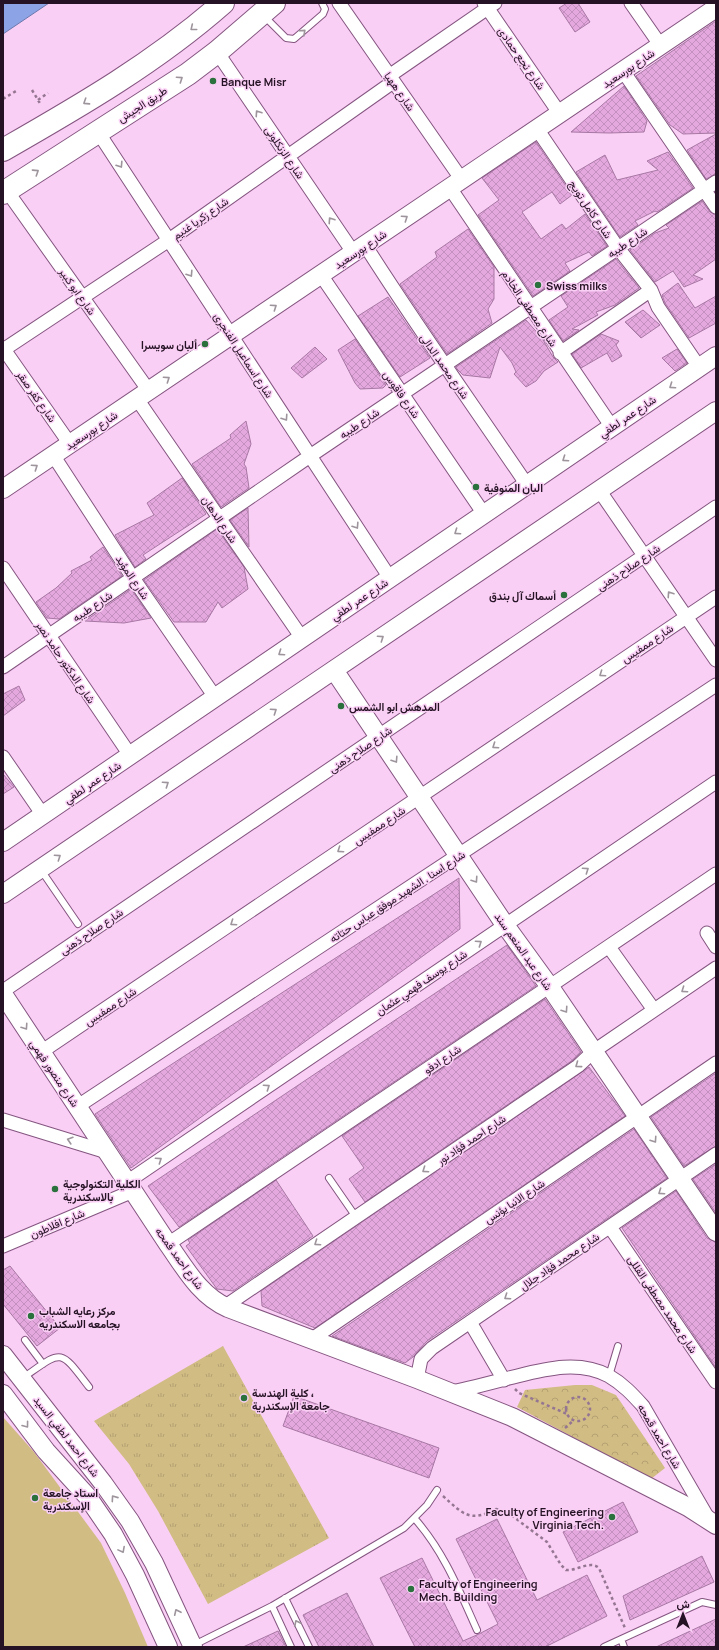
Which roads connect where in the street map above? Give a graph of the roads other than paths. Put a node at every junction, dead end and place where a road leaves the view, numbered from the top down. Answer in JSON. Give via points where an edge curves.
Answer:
{"nodes":[{"id":1,"x":223,"y":3,"type":"edge"},
{"id":2,"x":322,"y":3,"type":"edge"},
{"id":3,"x":339,"y":3,"type":"edge"},
{"id":4,"x":631,"y":3,"type":"edge"},
{"id":5,"x":489,"y":5,"type":"edge"},
{"id":6,"x":268,"y":9,"type":"edge"},
{"id":7,"x":714,"y":14,"type":"edge"},
{"id":8,"x":661,"y":46,"type":"junction"},
{"id":9,"x":216,"y":52,"type":"junction"},
{"id":10,"x":623,"y":71,"type":"junction"},
{"id":11,"x":391,"y":79,"type":"junction"},
{"id":12,"x":560,"y":114,"type":"junction"},
{"id":13,"x":537,"y":129,"type":"junction"},
{"id":14,"x":98,"y":132,"type":"junction"},
{"id":15,"x":3,"y":150,"type":"edge"},
{"id":16,"x":287,"y":156,"type":"junction"},
{"id":17,"x":716,"y":182,"type":"edge"},
{"id":18,"x":456,"y":184,"type":"junction"},
{"id":19,"x":704,"y":190,"type":"junction"},
{"id":20,"x":5,"y":192,"type":"edge"},
{"id":21,"x":716,"y":207,"type":"edge"},
{"id":22,"x":169,"y":240,"type":"junction"},
{"id":23,"x":618,"y":248,"type":"junction"},
{"id":24,"x":359,"y":249,"type":"junction"},
{"id":25,"x":321,"y":275,"type":"junction"},
{"id":26,"x":651,"y":290,"type":"junction"},
{"id":27,"x":83,"y":297,"type":"junction"},
{"id":28,"x":530,"y":308,"type":"junction"},
{"id":29,"x":231,"y":336,"type":"junction"},
{"id":30,"x":3,"y":349,"type":"edge"},
{"id":31,"x":560,"y":353,"type":"junction"},
{"id":32,"x":716,"y":356,"type":"edge"},
{"id":33,"x":445,"y":364,"type":"junction"},
{"id":34,"x":699,"y":367,"type":"junction"},
{"id":35,"x":402,"y":394,"type":"junction"},
{"id":36,"x":143,"y":395,"type":"junction"},
{"id":37,"x":716,"y":411,"type":"edge"},
{"id":38,"x":612,"y":427,"type":"junction"},
{"id":39,"x":70,"y":444,"type":"junction"},
{"id":40,"x":53,"y":455,"type":"junction"},
{"id":41,"x":310,"y":456,"type":"junction"},
{"id":42,"x":526,"y":485,"type":"junction"},
{"id":43,"x":3,"y":489,"type":"edge"},
{"id":44,"x":599,"y":490,"type":"junction"},
{"id":45,"x":716,"y":507,"type":"edge"},
{"id":46,"x":484,"y":514,"type":"junction"},
{"id":47,"x":220,"y":518,"type":"junction"},
{"id":48,"x":644,"y":556,"type":"junction"},
{"id":49,"x":3,"y":568,"type":"edge"},
{"id":50,"x":133,"y":578,"type":"junction"},
{"id":51,"x":390,"y":578,"type":"junction"},
{"id":52,"x":716,"y":597,"type":"edge"},
{"id":53,"x":686,"y":617,"type":"junction"},
{"id":54,"x":48,"y":636,"type":"junction"},
{"id":55,"x":302,"y":638,"type":"junction"},
{"id":56,"x":716,"y":660,"type":"edge"},
{"id":57,"x":3,"y":667,"type":"edge"},
{"id":58,"x":334,"y":670,"type":"junction"},
{"id":59,"x":716,"y":685,"type":"edge"},
{"id":60,"x":215,"y":697,"type":"junction"},
{"id":61,"x":379,"y":736,"type":"junction"},
{"id":62,"x":130,"y":755,"type":"junction"},
{"id":63,"x":3,"y":757,"type":"edge"},
{"id":64,"x":716,"y":782,"type":"edge"},
{"id":65,"x":419,"y":797,"type":"junction"},
{"id":66,"x":43,"y":815,"type":"junction"},
{"id":67,"x":3,"y":842,"type":"edge"},
{"id":68,"x":458,"y":855,"type":"junction"},
{"id":69,"x":40,"y":869,"type":"junction"},
{"id":70,"x":716,"y":874,"type":"edge"},
{"id":71,"x":3,"y":894,"type":"edge"},
{"id":72,"x":78,"y":924,"type":"dead end"},
{"id":73,"x":505,"y":925,"type":"junction"},
{"id":74,"x":707,"y":933,"type":"dead end"},
{"id":75,"x":609,"y":946,"type":"junction"},
{"id":76,"x":716,"y":947,"type":"edge"},
{"id":77,"x":716,"y":968,"type":"edge"},
{"id":78,"x":550,"y":987,"type":"junction"},
{"id":79,"x":4,"y":996,"type":"edge"},
{"id":80,"x":654,"y":1010,"type":"junction"},
{"id":81,"x":594,"y":1051,"type":"junction"},
{"id":82,"x":41,"y":1052,"type":"junction"},
{"id":83,"x":716,"y":1063,"type":"edge"},
{"id":84,"x":78,"y":1106,"type":"junction"},
{"id":85,"x":638,"y":1116,"type":"junction"},
{"id":86,"x":3,"y":1120,"type":"edge"},
{"id":87,"x":107,"y":1152,"type":"junction"},
{"id":88,"x":716,"y":1154,"type":"edge"},
{"id":89,"x":330,"y":1178,"type":"dead end"},
{"id":90,"x":680,"y":1179,"type":"junction"},
{"id":91,"x":130,"y":1186,"type":"junction"},
{"id":92,"x":356,"y":1217,"type":"junction"},
{"id":93,"x":610,"y":1227,"type":"junction"},
{"id":94,"x":716,"y":1232,"type":"edge"},
{"id":95,"x":168,"y":1244,"type":"junction"},
{"id":96,"x":3,"y":1246,"type":"edge"},
{"id":97,"x":224,"y":1307,"type":"junction"},
{"id":98,"x":470,"y":1322,"type":"junction"},
{"id":99,"x":312,"y":1339,"type":"junction"},
{"id":100,"x":25,"y":1340,"type":"dead end"},
{"id":101,"x":618,"y":1346,"type":"dead end"},
{"id":102,"x":3,"y":1355,"type":"edge"},
{"id":103,"x":43,"y":1364,"type":"junction"},
{"id":104,"x":610,"y":1376,"type":"junction"},
{"id":105,"x":22,"y":1378,"type":"junction"},
{"id":106,"x":417,"y":1378,"type":"junction"},
{"id":107,"x":504,"y":1380,"type":"junction"},
{"id":108,"x":716,"y":1382,"type":"edge"},
{"id":109,"x":89,"y":1387,"type":"dead end"},
{"id":110,"x":452,"y":1392,"type":"junction"},
{"id":111,"x":3,"y":1394,"type":"edge"},
{"id":112,"x":65,"y":1434,"type":"junction"},
{"id":113,"x":46,"y":1451,"type":"junction"},
{"id":114,"x":437,"y":1490,"type":"road end"},
{"id":115,"x":415,"y":1519,"type":"junction"},
{"id":116,"x":712,"y":1522,"type":"edge"},
{"id":117,"x":285,"y":1598,"type":"junction"},
{"id":118,"x":716,"y":1605,"type":"edge"},
{"id":119,"x":272,"y":1606,"type":"junction"},
{"id":120,"x":477,"y":1630,"type":"dead end"},
{"id":121,"x":621,"y":1639,"type":"junction"},
{"id":122,"x":193,"y":1646,"type":"edge"},
{"id":123,"x":168,"y":1647,"type":"edge"},
{"id":124,"x":291,"y":1647,"type":"edge"},
{"id":125,"x":309,"y":1647,"type":"edge"},
{"id":126,"x":604,"y":1647,"type":"edge"},
{"id":127,"x":624,"y":1647,"type":"edge"}],
"edges":[{"from":1,"to":15,"type":"highway","one_way":true,"via":[[154,58],[72,111]]},
{"from":6,"to":2,"type":"lane","one_way":true,"via":[[286,38],[294,39],[323,14],[325,9]]},
{"from":3,"to":11,"type":"street","name":"شارع ههيا"},
{"from":4,"to":8,"type":"street"},
{"from":5,"to":11,"type":"street","name":"شارع زكريا غنيم"},
{"from":5,"to":12,"type":"street","name":"شارع نجع حمادى"},
{"from":6,"to":9,"type":"highway","name":"طريق الجيش"},
{"from":7,"to":8,"type":"street","name":"شارع بورسعيد"},
{"from":8,"to":10,"type":"street","name":"شارع بورسعيد"},
{"from":14,"to":9,"type":"highway","name":"طريق الجيش","one_way":true,"via":[[182,78]]},
{"from":16,"to":9,"type":"street","name":"شارع الزنكلونى","one_way":true},
{"from":10,"to":12,"type":"street","name":"شارع بورسعيد"},
{"from":10,"to":19,"type":"street"},
{"from":11,"to":16,"type":"street","name":"شارع زكريا غنيم"},
{"from":11,"to":18,"type":"street","name":"شارع ههيا"},
{"from":12,"to":13,"type":"street","name":"شارع بورسعيد"},
{"from":13,"to":18,"type":"street","name":"شارع بورسعيد"},
{"from":13,"to":23,"type":"street","name":"شارع كامل تويج"},
{"from":20,"to":14,"type":"highway","name":"طريق الجيش","one_way":true},
{"from":14,"to":22,"type":"street","name":"شارع اسماعيل الفنجرى","one_way":true},
{"from":16,"to":22,"type":"street","name":"شارع زكريا غنيم"},
{"from":24,"to":16,"type":"street","name":"شارع الزنكلونى","one_way":true},
{"from":17,"to":19,"type":"street","name":"شارع طيبه"},
{"from":24,"to":18,"type":"street","name":"شارع بورسعيد","one_way":true},
{"from":18,"to":28,"type":"street","name":"شارع مصطفى الخادم"},
{"from":19,"to":21,"type":"street"},
{"from":19,"to":23,"type":"street","name":"شارع طيبه"},
{"from":20,"to":27,"type":"street","name":"شارع ابو كبير"},
{"from":22,"to":27,"type":"street","name":"شارع زكريا غنيم"},
{"from":22,"to":29,"type":"street","name":"شارع اسماعيل الفنجرى","one_way":true},
{"from":23,"to":26,"type":"street","name":"شارع كامل تويج"},
{"from":23,"to":28,"type":"street","name":"شارع طيبه"},
{"from":24,"to":25,"type":"street","name":"شارع بورسعيد"},
{"from":24,"to":33,"type":"street","name":"شارع محمد الدالى"},
{"from":29,"to":25,"type":"street","name":"شارع بورسعيد","one_way":true},
{"from":25,"to":35,"type":"street","name":"شارع فاقوس"},
{"from":26,"to":31,"type":"street"},
{"from":26,"to":34,"type":"street","name":"شارع كامل تويج","via":[[658,307]]},
{"from":27,"to":30,"type":"street","name":"شارع زكريا غنيم"},
{"from":27,"to":36,"type":"street","name":"شارع ابو كبير"},
{"from":28,"to":31,"type":"street","name":"شارع مصطفى الخادم"},
{"from":28,"to":33,"type":"street","name":"شارع طيبه"},
{"from":36,"to":29,"type":"street","name":"شارع بورسعيد","one_way":true},
{"from":29,"to":41,"type":"street","name":"شارع اسماعيل الفنجرى","one_way":true},
{"from":30,"to":39,"type":"street","name":"شارع كفر صقر"},
{"from":31,"to":38,"type":"street","name":"شارع مصطفى الخادم"},
{"from":32,"to":34,"type":"street","name":"شارع عمر لطفي"},
{"from":33,"to":35,"type":"street","name":"شارع طيبه"},
{"from":33,"to":42,"type":"street","name":"شارع محمد الدالى"},
{"from":34,"to":38,"type":"street","name":"شارع عمر لطفي","one_way":true},
{"from":35,"to":41,"type":"street","name":"شارع طيبه"},
{"from":35,"to":46,"type":"street","name":"شارع فاقوس"},
{"from":36,"to":39,"type":"street","name":"شارع بورسعيد"},
{"from":36,"to":47,"type":"street","name":"شارع الدهان"},
{"from":37,"to":44,"type":"street"},
{"from":38,"to":42,"type":"street","name":"شارع عمر لطفي","one_way":true},
{"from":39,"to":40,"type":"street","name":"شارع بورسعيد"},
{"from":43,"to":40,"type":"street","name":"شارع بورسعيد","one_way":true},
{"from":40,"to":50,"type":"street","name":"شارع المؤيد"},
{"from":41,"to":47,"type":"street","name":"شارع طيبه"},
{"from":41,"to":51,"type":"street","name":"شارع اسماعيل الفنجرى","one_way":true},
{"from":42,"to":46,"type":"street","name":"شارع عمر لطفي"},
{"from":44,"to":48,"type":"street"},
{"from":58,"to":44,"type":"street","one_way":true},
{"from":45,"to":48,"type":"street","name":"شارع صلاح ذهنى"},
{"from":46,"to":51,"type":"street","name":"شارع عمر لطفي","one_way":true},
{"from":47,"to":50,"type":"street","name":"شارع طيبه"},
{"from":47,"to":55,"type":"street","name":"شارع الدهان"},
{"from":53,"to":48,"type":"street","one_way":true},
{"from":48,"to":61,"type":"street","name":"شارع صلاح ذهنى"},
{"from":49,"to":54,"type":"street","name":"شارع الدكتور حامد نصر"},
{"from":50,"to":54,"type":"street","name":"شارع طيبه"},
{"from":50,"to":60,"type":"street","name":"شارع المؤيد"},
{"from":51,"to":55,"type":"street","name":"شارع عمر لطفي"},
{"from":52,"to":53,"type":"street","name":"شارع ممفيس"},
{"from":53,"to":56,"type":"street"},
{"from":53,"to":65,"type":"street","name":"شارع ممفيس","one_way":true},
{"from":54,"to":57,"type":"street","name":"شارع طيبه"},
{"from":54,"to":62,"type":"street","name":"شارع الدكتور حامد نصر"},
{"from":55,"to":60,"type":"street","name":"شارع عمر لطفي","one_way":true},
{"from":58,"to":61,"type":"street","name":"شارع عبد المنعم سند"},
{"from":69,"to":58,"type":"street","one_way":true},
{"from":59,"to":68,"type":"street","name":"شارع اسنا , الشهيد موفق عباس حتاته"},
{"from":60,"to":62,"type":"street","name":"شارع عمر لطفي"},
{"from":61,"to":65,"type":"street","name":"شارع عبد المنعم سند","one_way":true},
{"from":61,"to":79,"type":"street","name":"شارع صلاح ذهنى"},
{"from":62,"to":66,"type":"street","name":"شارع عمر لطفي"},
{"from":63,"to":66,"type":"street"},
{"from":73,"to":64,"type":"street","name":"شارع يوسف فهمي عثمان","one_way":true},
{"from":65,"to":68,"type":"street","name":"شارع عبد المنعم سند"},
{"from":65,"to":82,"type":"street","name":"شارع ممفيس","one_way":true},
{"from":66,"to":67,"type":"street","name":"شارع عمر لطفي"},
{"from":68,"to":73,"type":"street","name":"شارع عبد المنعم سند","one_way":true},
{"from":68,"to":84,"type":"street","name":"شارع اسنا , الشهيد موفق عباس حتاته"},
{"from":69,"to":71,"type":"street"},
{"from":69,"to":72,"type":"lane"},
{"from":70,"to":75,"type":"street","name":"شارع ادفو"},
{"from":73,"to":78,"type":"street","name":"شارع عبد المنعم سند"},
{"from":91,"to":73,"type":"street","name":"شارع يوسف فهمي عثمان","one_way":true},
{"from":74,"to":76,"type":"street"},
{"from":75,"to":78,"type":"street","name":"شارع ادفو"},
{"from":75,"to":80,"type":"street"},
{"from":77,"to":80,"type":"street","name":"شارع احمد فؤاد نور","one_way":true},
{"from":78,"to":81,"type":"street","name":"شارع عبد المنعم سند","one_way":true},
{"from":78,"to":95,"type":"street","name":"شارع ادفو"},
{"from":79,"to":82,"type":"street","name":"شارع منصور فهمي","one_way":true},
{"from":80,"to":81,"type":"street","name":"شارع احمد فؤاد نور"},
{"from":81,"to":85,"type":"street","name":"شارع عبد المنعم سند"},
{"from":81,"to":92,"type":"street","name":"شارع احمد فؤاد نور","one_way":true,"via":[[578,1066]]},
{"from":82,"to":84,"type":"street","name":"شارع منصور فهمي"},
{"from":83,"to":85,"type":"street","name":"شارع الانبا يؤنس"},
{"from":84,"to":87,"type":"street","name":"شارع منصور فهمي"},
{"from":85,"to":90,"type":"street","name":"شارع عبد المنعم سند","one_way":true},
{"from":85,"to":99,"type":"street","name":"شارع الانبا يؤنس"},
{"from":87,"to":86,"type":"street","one_way":true},
{"from":87,"to":91,"type":"street","name":"شارع احمد قمحه"},
{"from":88,"to":90,"type":"street","name":"شارع محمد فؤاد جلال"},
{"from":89,"to":92,"type":"lane"},
{"from":90,"to":93,"type":"street","name":"شارع محمد فؤاد جلال","one_way":true},
{"from":90,"to":94,"type":"street","name":"شارع عبد المنعم سند"},
{"from":91,"to":95,"type":"street","name":"شارع احمد قمحه"},
{"from":91,"to":96,"type":"street","name":"شارع افلاطون"},
{"from":92,"to":97,"type":"street","name":"شارع احمد فؤاد نور","one_way":true},
{"from":93,"to":98,"type":"street","name":"شارع محمد فؤاد جلال","one_way":true},
{"from":93,"to":108,"type":"street","name":"شارع محمد مصطفى القللى"},
{"from":95,"to":97,"type":"street","name":"شارع احمد قمحه","via":[[202,1290]]},
{"from":97,"to":99,"type":"street","name":"شارع احمد قمحه"},
{"from":98,"to":106,"type":"street","name":"شارع محمد فؤاد جلال","via":[[424,1354],[418,1366]]},
{"from":98,"to":107,"type":"street"},
{"from":99,"to":106,"type":"street","name":"شارع احمد قمحه"},
{"from":100,"to":103,"type":"lane"},
{"from":101,"to":104,"type":"lane"},
{"from":102,"to":105,"type":"street","name":"شارع احمد لطفي السيد"},
{"from":103,"to":105,"type":"lane"},
{"from":103,"to":109,"type":"lane","via":[[51,1358],[66,1358]]},
{"from":104,"to":107,"type":"street","name":"شارع احمد قمحه","via":[[575,1367],[555,1367]]},
{"from":104,"to":116,"type":"street","name":"شارع احمد قمحه","via":[[630,1391],[643,1406]]},
{"from":105,"to":112,"type":"street","name":"شارع احمد لطفي السيد"},
{"from":106,"to":110,"type":"street","name":"شارع احمد قمحه"},
{"from":107,"to":110,"type":"street","name":"شارع احمد قمحه"},
{"from":110,"to":116,"type":"street","name":"شارع احمد قمحه","via":[[512,1417]]},
{"from":111,"to":113,"type":"street","name":"شارع احمد لطفي السيد","one_way":true},
{"from":112,"to":113,"type":"street"},
{"from":122,"to":112,"type":"street","name":"شارع احمد لطفي السيد","one_way":true,"via":[[154,1563],[130,1521]]},
{"from":113,"to":123,"type":"street","name":"شارع احمد لطفي السيد","one_way":true,"via":[[86,1496],[113,1534]]},
{"from":114,"to":115,"type":"lane"},
{"from":115,"to":117,"type":"lane","via":[[393,1535]]},
{"from":115,"to":120,"type":"lane","via":[[446,1561]]},
{"from":117,"to":119,"type":"lane"},
{"from":125,"to":117,"type":"lane","one_way":true},
{"from":118,"to":121,"type":"lane","via":[[702,1602]]},
{"from":119,"to":122,"type":"lane"},
{"from":119,"to":124,"type":"lane"},
{"from":121,"to":126,"type":"lane"},
{"from":121,"to":127,"type":"lane"}]}
